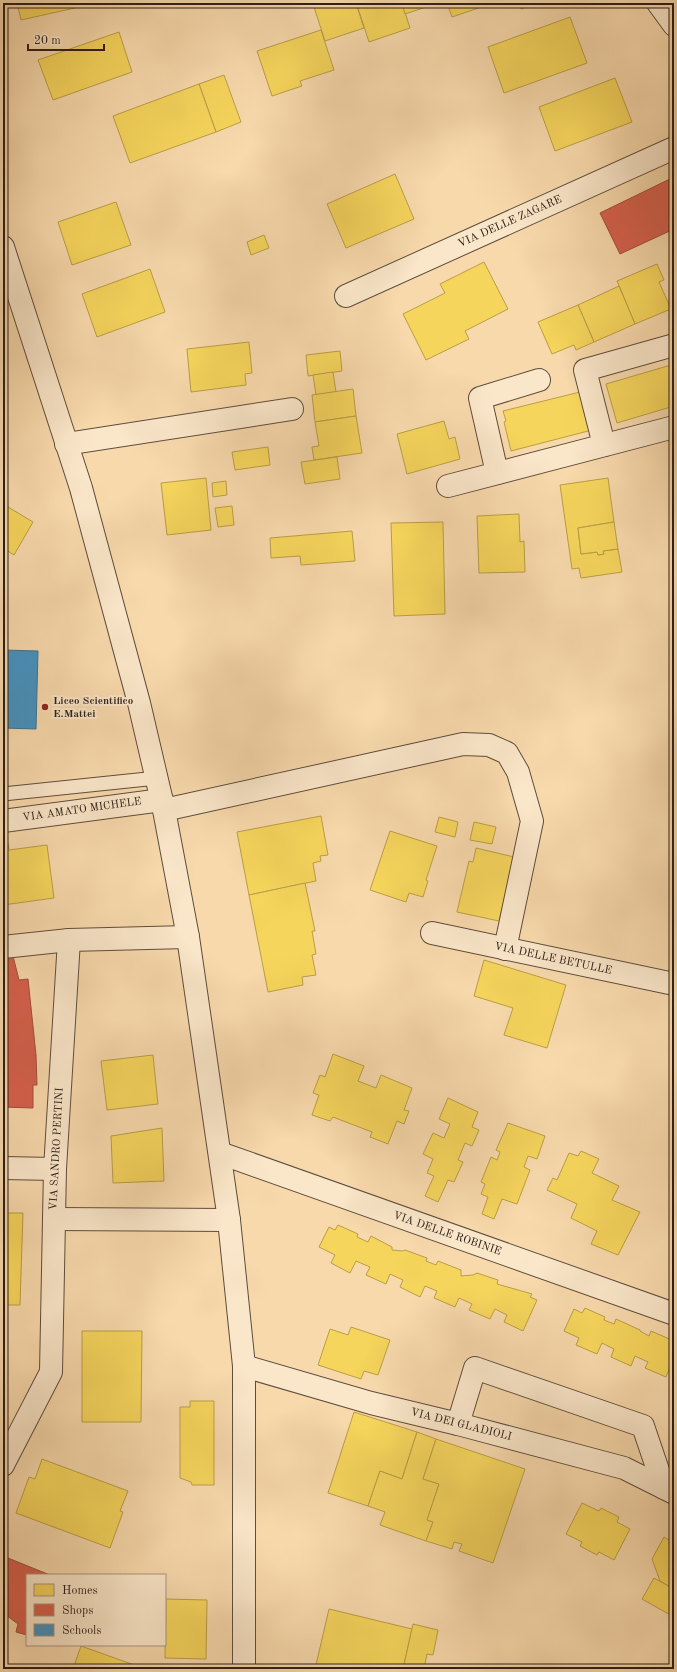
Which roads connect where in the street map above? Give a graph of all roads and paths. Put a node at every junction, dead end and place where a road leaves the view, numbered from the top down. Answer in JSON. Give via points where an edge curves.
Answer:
{"nodes":[{"id":1,"x":658,"y":3,"type":"edge"},
{"id":2,"x":674,"y":25,"type":"edge"},
{"id":3,"x":674,"y":148,"type":"edge"},
{"id":4,"x":3,"y":247,"type":"edge"},
{"id":5,"x":346,"y":296,"type":"dead end"},
{"id":6,"x":674,"y":345,"type":"edge"},
{"id":7,"x":539,"y":380,"type":"dead end"},
{"id":8,"x":292,"y":409,"type":"dead end"},
{"id":9,"x":674,"y":427,"type":"edge"},
{"id":10,"x":66,"y":444,"type":"junction"},
{"id":11,"x":604,"y":445,"type":"junction"},
{"id":12,"x":497,"y":473,"type":"junction"},
{"id":13,"x":448,"y":486,"type":"dead end"},
{"id":14,"x":157,"y":778,"type":"junction"},
{"id":15,"x":3,"y":794,"type":"edge"},
{"id":16,"x":163,"y":805,"type":"junction"},
{"id":17,"x":3,"y":821,"type":"edge"},
{"id":18,"x":432,"y":933,"type":"dead end"},
{"id":19,"x":188,"y":937,"type":"junction"},
{"id":20,"x":69,"y":940,"type":"junction"},
{"id":21,"x":3,"y":947,"type":"edge"},
{"id":22,"x":506,"y":949,"type":"junction"},
{"id":23,"x":674,"y":984,"type":"edge"},
{"id":24,"x":220,"y":1153,"type":"junction"},
{"id":25,"x":3,"y":1168,"type":"edge"},
{"id":26,"x":55,"y":1169,"type":"junction"},
{"id":27,"x":54,"y":1219,"type":"junction"},
{"id":28,"x":229,"y":1220,"type":"junction"},
{"id":29,"x":674,"y":1314,"type":"edge"},
{"id":30,"x":244,"y":1366,"type":"junction"},
{"id":31,"x":458,"y":1424,"type":"junction"},
{"id":32,"x":3,"y":1465,"type":"edge"},
{"id":33,"x":669,"y":1490,"type":"edge"},
{"id":34,"x":244,"y":1669,"type":"edge"}],
"edges":[{"from":1,"to":2,"type":"street"},
{"from":3,"to":5,"type":"street","name":"VIA DELLE ZAGARE"},
{"from":4,"to":10,"type":"street"},
{"from":6,"to":11,"type":"street","via":[[585,370]]},
{"from":7,"to":12,"type":"street","via":[[480,398]]},
{"from":8,"to":10,"type":"street"},
{"from":9,"to":11,"type":"street"},
{"from":10,"to":14,"type":"street","via":[[139,703]]},
{"from":11,"to":12,"type":"street"},
{"from":12,"to":13,"type":"street"},
{"from":14,"to":15,"type":"lane"},
{"from":14,"to":16,"type":"street"},
{"from":16,"to":17,"type":"street","name":"VIA AMATO MICHELE"},
{"from":16,"to":19,"type":"street"},
{"from":16,"to":22,"type":"street","name":"VIA AMATO MICHELE","via":[[463,744],[489,745],[507,753],[518,772],[532,821]]},
{"from":18,"to":22,"type":"street","name":"VIA DELLE BETULLE"},
{"from":19,"to":20,"type":"street"},
{"from":19,"to":24,"type":"street"},
{"from":20,"to":21,"type":"street"},
{"from":20,"to":26,"type":"street","name":"VIA SANDRO PERTINI"},
{"from":22,"to":23,"type":"street","name":"VIA DELLE BETULLE"},
{"from":24,"to":28,"type":"street"},
{"from":24,"to":29,"type":"street","name":"VIA DELLE ROBINIE"},
{"from":25,"to":26,"type":"street"},
{"from":26,"to":27,"type":"street","name":"VIA SANDRO PERTINI"},
{"from":27,"to":28,"type":"street"},
{"from":27,"to":32,"type":"street","name":"VIA SANDRO PERTINI","via":[[51,1372]]},
{"from":28,"to":30,"type":"street"},
{"from":30,"to":31,"type":"street","name":"VIA DEI GLADIOLI","via":[[371,1403]]},
{"from":30,"to":34,"type":"street"},
{"from":31,"to":33,"type":"street","name":"VIA DEI GLADIOLI","via":[[624,1468]]},
{"from":31,"to":33,"type":"street","via":[[475,1368],[643,1426]]}]}
